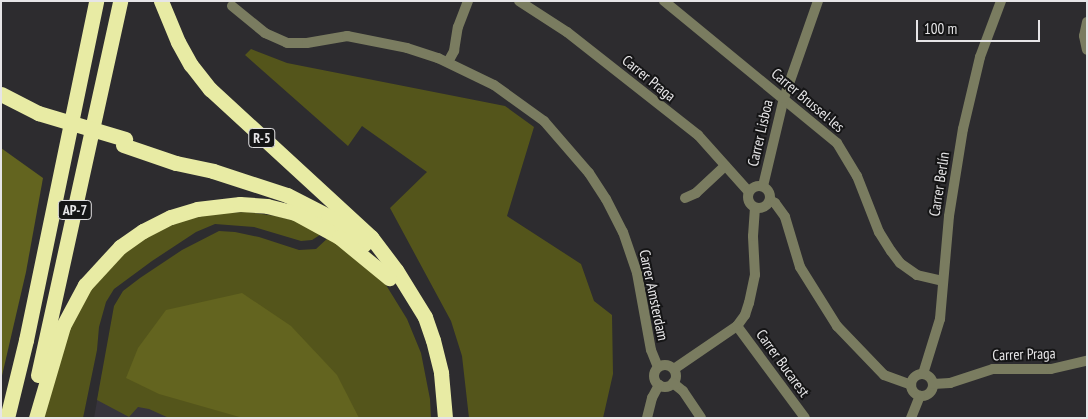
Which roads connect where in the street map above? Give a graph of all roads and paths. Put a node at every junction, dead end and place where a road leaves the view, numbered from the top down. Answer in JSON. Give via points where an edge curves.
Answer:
{"nodes":[{"id":1,"x":88,"y":1,"type":"edge"},
{"id":2,"x":96,"y":1,"type":"edge"},
{"id":3,"x":120,"y":1,"type":"edge"},
{"id":4,"x":161,"y":1,"type":"edge"},
{"id":5,"x":468,"y":1,"type":"edge"},
{"id":6,"x":519,"y":1,"type":"edge"},
{"id":7,"x":664,"y":1,"type":"edge"},
{"id":8,"x":818,"y":1,"type":"edge"},
{"id":9,"x":1001,"y":1,"type":"edge"},
{"id":10,"x":232,"y":6,"type":"dead end"},
{"id":11,"x":1087,"y":22,"type":"edge"},
{"id":12,"x":88,"y":44,"type":"junction"},
{"id":13,"x":1087,"y":50,"type":"edge"},
{"id":14,"x":448,"y":62,"type":"junction"},
{"id":15,"x":1,"y":94,"type":"edge"},
{"id":16,"x":784,"y":98,"type":"junction"},
{"id":17,"x":1,"y":100,"type":"edge"},
{"id":18,"x":38,"y":115,"type":"junction"},
{"id":19,"x":124,"y":142,"type":"junction"},
{"id":20,"x":725,"y":166,"type":"junction"},
{"id":21,"x":763,"y":186,"type":"junction"},
{"id":22,"x":749,"y":192,"type":"junction"},
{"id":23,"x":685,"y":198,"type":"dead end"},
{"id":24,"x":770,"y":200,"type":"junction"},
{"id":25,"x":755,"y":208,"type":"junction"},
{"id":26,"x":386,"y":257,"type":"junction"},
{"id":27,"x":389,"y":278,"type":"junction"},
{"id":28,"x":942,"y":281,"type":"junction"},
{"id":29,"x":737,"y":326,"type":"junction"},
{"id":30,"x":1087,"y":361,"type":"edge"},
{"id":31,"x":658,"y":367,"type":"junction"},
{"id":32,"x":674,"y":369,"type":"junction"},
{"id":33,"x":923,"y":374,"type":"junction"},
{"id":34,"x":673,"y":383,"type":"junction"},
{"id":35,"x":933,"y":384,"type":"junction"},
{"id":36,"x":658,"y":385,"type":"junction"},
{"id":37,"x":911,"y":385,"type":"junction"},
{"id":38,"x":920,"y":396,"type":"junction"},
{"id":39,"x":7,"y":418,"type":"edge"},
{"id":40,"x":27,"y":418,"type":"edge"},
{"id":41,"x":36,"y":418,"type":"edge"},
{"id":42,"x":438,"y":418,"type":"edge"},
{"id":43,"x":445,"y":418,"type":"edge"},
{"id":44,"x":646,"y":418,"type":"edge"},
{"id":45,"x":701,"y":418,"type":"edge"},
{"id":46,"x":805,"y":418,"type":"edge"},
{"id":47,"x":911,"y":418,"type":"edge"}],
"edges":[{"from":1,"to":12,"type":"highway"},
{"from":2,"to":12,"type":"highway","number":"AP-7"},
{"from":3,"to":40,"type":"highway","number":"AP-7"},
{"from":4,"to":26,"type":"highway","number":"R-5","via":[[178,42],[210,89],[371,237]]},
{"from":5,"to":14,"type":"street"},
{"from":6,"to":20,"type":"street","name":"Carrer Praga","via":[[567,32],[698,136]]},
{"from":7,"to":16,"type":"street","name":"Carrer Brussel·les"},
{"from":8,"to":16,"type":"street","name":"Carrer Lisboa"},
{"from":9,"to":28,"type":"street","name":"Carrer Berlín","via":[[980,57],[964,129]]},
{"from":10,"to":14,"type":"street","name":"Carrer Amsterdam","via":[[264,34],[286,43],[348,36],[407,48]]},
{"from":11,"to":13,"type":"street","via":[[1084,36]]},
{"from":12,"to":39,"type":"highway","number":"AP-7"},
{"from":14,"to":31,"type":"street","name":"Carrer Amsterdam","via":[[494,85],[535,114],[589,173],[618,221],[633,258],[646,311],[650,350]]},
{"from":15,"to":18,"type":"highway","number":"R-5"},
{"from":16,"to":21,"type":"street","name":"Carrer Lisboa"},
{"from":16,"to":28,"type":"street","name":"Carrer Brussel·les","via":[[829,135],[843,151],[857,176],[879,232],[900,262],[917,276]]},
{"from":17,"to":18,"type":"highway"},
{"from":18,"to":19,"type":"highway","number":"R-5","bridge":true},
{"from":19,"to":26,"type":"highway","number":"R-5","via":[[246,176],[296,194],[336,215]]},
{"from":19,"to":27,"type":"highway","via":[[176,163],[268,188],[309,205],[354,234],[380,261]]},
{"from":20,"to":22,"type":"street","name":"Carrer Praga"},
{"from":20,"to":23,"type":"street","via":[[696,193]]},
{"from":21,"to":22,"type":"street","via":[[756,186]]},
{"from":21,"to":24,"type":"street","via":[[769,191]]},
{"from":22,"to":25,"type":"street","via":[[748,201]]},
{"from":24,"to":25,"type":"street","via":[[764,208]]},
{"from":24,"to":37,"type":"street","via":[[785,217],[800,267],[837,326],[884,376]]},
{"from":25,"to":29,"type":"street","via":[[753,289],[745,315]]},
{"from":26,"to":43,"type":"highway","number":"R-5","via":[[409,289],[434,340]]},
{"from":27,"to":41,"type":"highway","via":[[339,237],[295,213],[240,204],[197,209],[171,217],[120,248],[85,286],[63,326]]},
{"from":27,"to":42,"type":"highway","via":[[412,312],[427,346],[436,388]]},
{"from":28,"to":33,"type":"street","name":"Carrer Berlín","via":[[938,327]]},
{"from":29,"to":32,"type":"street"},
{"from":29,"to":46,"type":"street","name":"Carrer Bucarest"},
{"from":30,"to":35,"type":"street","name":"Carrer Praga","via":[[1059,369],[992,369],[950,383]]},
{"from":31,"to":32,"type":"street","via":[[668,365]]},
{"from":31,"to":36,"type":"street","via":[[654,377]]},
{"from":32,"to":34,"type":"street"},
{"from":33,"to":35,"type":"street"},
{"from":33,"to":37,"type":"street","via":[[913,378]]},
{"from":34,"to":36,"type":"street","via":[[667,387]]},
{"from":34,"to":45,"type":"street","via":[[683,391]]},
{"from":35,"to":38,"type":"street","via":[[929,394]]},
{"from":36,"to":44,"type":"street"},
{"from":37,"to":38,"type":"street","via":[[912,391]]},
{"from":38,"to":47,"type":"street"}]}
